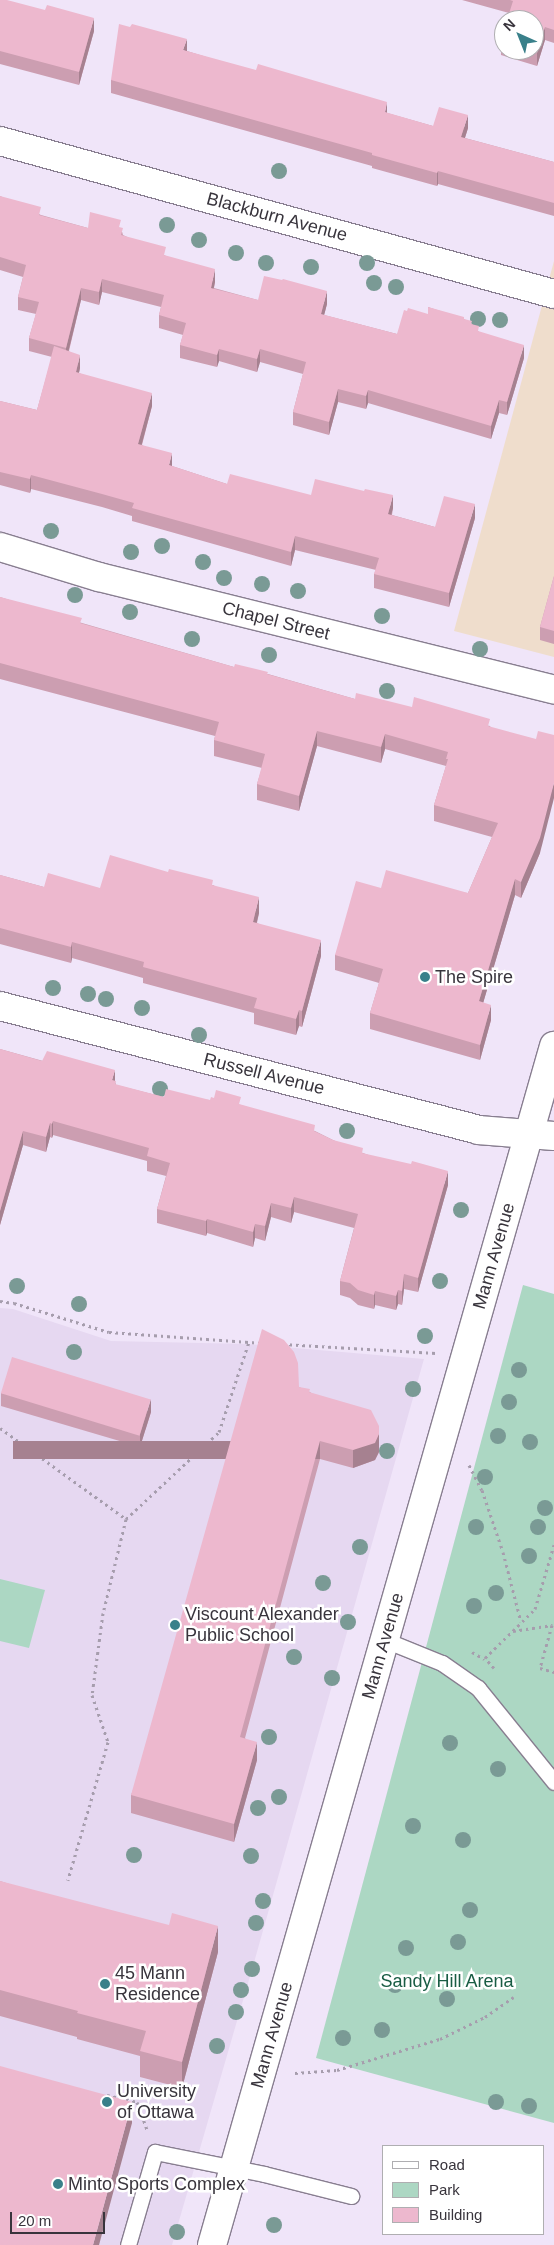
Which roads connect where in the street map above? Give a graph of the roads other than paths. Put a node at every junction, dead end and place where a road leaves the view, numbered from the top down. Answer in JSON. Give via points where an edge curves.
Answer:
{"nodes":[{"id":1,"x":0,"y":141,"type":"edge"},
{"id":2,"x":554,"y":294,"type":"edge"},
{"id":3,"x":0,"y":547,"type":"edge"},
{"id":4,"x":554,"y":690,"type":"edge"},
{"id":5,"x":0,"y":1006,"type":"edge"},
{"id":6,"x":554,"y":1046,"type":"edge"},
{"id":7,"x":541,"y":1135,"type":"edge"},
{"id":8,"x":385,"y":1640,"type":"junction"},
{"id":9,"x":554,"y":1782,"type":"edge"},
{"id":10,"x":234,"y":2167,"type":"junction"},
{"id":11,"x":351,"y":2196,"type":"dead end"},
{"id":12,"x":128,"y":2245,"type":"edge"},
{"id":13,"x":212,"y":2245,"type":"edge"}],
"edges":[{"from":1,"to":2,"type":"street","name":"Blackburn Avenue"},
{"from":3,"to":4,"type":"street","name":"Chapel Street","via":[[99,578]]},
{"from":5,"to":7,"type":"street","name":"Russell Avenue","via":[[478,1130]]},
{"from":6,"to":7,"type":"street","name":"Mann Avenue"},
{"from":7,"to":8,"type":"street","name":"Mann Avenue","via":[[466,1356]]},
{"from":8,"to":9,"type":"lane","via":[[442,1663],[478,1688]]},
{"from":8,"to":10,"type":"street","name":"Mann Avenue"},
{"from":10,"to":11,"type":"lane"},
{"from":10,"to":12,"type":"lane","via":[[155,2152]]},
{"from":10,"to":13,"type":"street","name":"Mann Avenue"}]}
